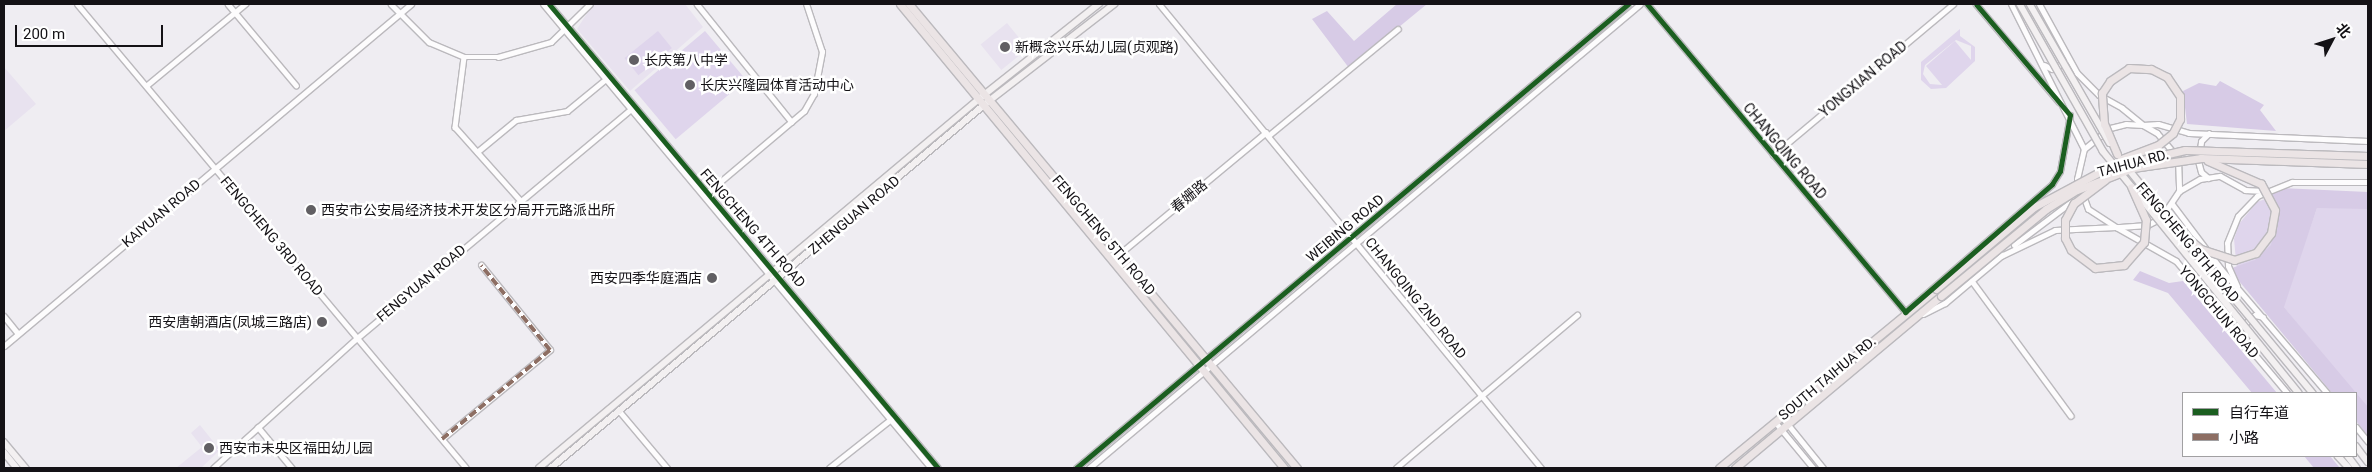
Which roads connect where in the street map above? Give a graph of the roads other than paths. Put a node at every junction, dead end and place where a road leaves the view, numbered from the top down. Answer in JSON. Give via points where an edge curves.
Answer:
{"nodes":[{"id":1,"x":77,"y":4,"type":"edge"},
{"id":2,"x":228,"y":4,"type":"edge"},
{"id":3,"x":245,"y":4,"type":"edge"},
{"id":4,"x":391,"y":4,"type":"edge"},
{"id":5,"x":412,"y":4,"type":"edge"},
{"id":6,"x":543,"y":4,"type":"edge"},
{"id":7,"x":549,"y":4,"type":"edge"},
{"id":8,"x":590,"y":4,"type":"edge"},
{"id":9,"x":697,"y":4,"type":"edge"},
{"id":10,"x":806,"y":4,"type":"edge"},
{"id":11,"x":900,"y":4,"type":"edge"},
{"id":12,"x":909,"y":4,"type":"edge"},
{"id":13,"x":1099,"y":4,"type":"edge"},
{"id":14,"x":1114,"y":4,"type":"edge"},
{"id":15,"x":1159,"y":4,"type":"edge"},
{"id":16,"x":1628,"y":4,"type":"edge"},
{"id":17,"x":1640,"y":4,"type":"edge"},
{"id":18,"x":1647,"y":4,"type":"edge"},
{"id":19,"x":1953,"y":4,"type":"edge"},
{"id":20,"x":1976,"y":4,"type":"edge"},
{"id":21,"x":2011,"y":4,"type":"edge"},
{"id":22,"x":2020,"y":4,"type":"edge"},
{"id":23,"x":2030,"y":4,"type":"edge"},
{"id":24,"x":2039,"y":4,"type":"edge"},
{"id":25,"x":235,"y":12,"type":"junction"},
{"id":26,"x":400,"y":14,"type":"junction"},
{"id":27,"x":567,"y":29,"type":"junction"},
{"id":28,"x":1398,"y":29,"type":"dead end"},
{"id":29,"x":464,"y":57,"type":"junction"},
{"id":30,"x":2069,"y":58,"type":"junction"},
{"id":31,"x":2044,"y":64,"type":"junction"},
{"id":32,"x":606,"y":79,"type":"junction"},
{"id":33,"x":296,"y":85,"type":"dead end"},
{"id":34,"x":146,"y":86,"type":"junction"},
{"id":35,"x":982,"y":96,"type":"junction"},
{"id":36,"x":991,"y":100,"type":"junction"},
{"id":37,"x":984,"y":105,"type":"junction"},
{"id":38,"x":633,"y":106,"type":"junction"},
{"id":39,"x":2070,"y":115,"type":"junction"},
{"id":40,"x":792,"y":122,"type":"junction"},
{"id":41,"x":2143,"y":124,"type":"junction"},
{"id":42,"x":2210,"y":132,"type":"junction"},
{"id":43,"x":1267,"y":134,"type":"junction"},
{"id":44,"x":2368,"y":141,"type":"edge"},
{"id":45,"x":2084,"y":149,"type":"junction"},
{"id":46,"x":477,"y":152,"type":"junction"},
{"id":47,"x":1773,"y":154,"type":"junction"},
{"id":48,"x":2117,"y":154,"type":"junction"},
{"id":49,"x":2368,"y":156,"type":"edge"},
{"id":50,"x":2201,"y":158,"type":"junction"},
{"id":51,"x":2368,"y":164,"type":"edge"},
{"id":52,"x":214,"y":168,"type":"junction"},
{"id":53,"x":2092,"y":174,"type":"junction"},
{"id":54,"x":2108,"y":176,"type":"junction"},
{"id":55,"x":2208,"y":178,"type":"junction"},
{"id":56,"x":2368,"y":182,"type":"edge"},
{"id":57,"x":2130,"y":187,"type":"junction"},
{"id":58,"x":2276,"y":188,"type":"junction"},
{"id":59,"x":2179,"y":191,"type":"junction"},
{"id":60,"x":707,"y":193,"type":"junction"},
{"id":61,"x":2080,"y":195,"type":"junction"},
{"id":62,"x":520,"y":200,"type":"junction"},
{"id":63,"x":2172,"y":204,"type":"junction"},
{"id":64,"x":2116,"y":227,"type":"junction"},
{"id":65,"x":2178,"y":230,"type":"junction"},
{"id":66,"x":1351,"y":236,"type":"junction"},
{"id":67,"x":1356,"y":241,"type":"junction"},
{"id":68,"x":1119,"y":254,"type":"junction"},
{"id":69,"x":2000,"y":256,"type":"junction"},
{"id":70,"x":1112,"y":260,"type":"junction"},
{"id":71,"x":481,"y":265,"type":"dead end"},
{"id":72,"x":775,"y":270,"type":"junction"},
{"id":73,"x":768,"y":275,"type":"junction"},
{"id":74,"x":780,"y":277,"type":"junction"},
{"id":75,"x":774,"y":281,"type":"junction"},
{"id":76,"x":1972,"y":281,"type":"junction"},
{"id":77,"x":1936,"y":289,"type":"joint"},
{"id":78,"x":2241,"y":293,"type":"junction"},
{"id":79,"x":1941,"y":296,"type":"joint"},
{"id":80,"x":1905,"y":312,"type":"junction"},
{"id":81,"x":1577,"y":315,"type":"dead end"},
{"id":82,"x":4,"y":316,"type":"edge"},
{"id":83,"x":2264,"y":317,"type":"junction"},
{"id":84,"x":1911,"y":320,"type":"junction"},
{"id":85,"x":18,"y":333,"type":"junction"},
{"id":86,"x":2239,"y":335,"type":"junction"},
{"id":87,"x":357,"y":338,"type":"junction"},
{"id":88,"x":4,"y":346,"type":"edge"},
{"id":89,"x":1209,"y":359,"type":"junction"},
{"id":90,"x":1214,"y":365,"type":"junction"},
{"id":91,"x":1201,"y":366,"type":"junction"},
{"id":92,"x":1206,"y":372,"type":"junction"},
{"id":93,"x":2285,"y":392,"type":"edge"},
{"id":94,"x":2298,"y":392,"type":"edge"},
{"id":95,"x":2312,"y":392,"type":"edge"},
{"id":96,"x":2326,"y":392,"type":"edge"},
{"id":97,"x":1480,"y":396,"type":"junction"},
{"id":98,"x":619,"y":411,"type":"junction"},
{"id":99,"x":1781,"y":416,"type":"junction"},
{"id":100,"x":2071,"y":416,"type":"dead end"},
{"id":101,"x":892,"y":418,"type":"junction"},
{"id":102,"x":1775,"y":422,"type":"junction"},
{"id":103,"x":1788,"y":424,"type":"junction"},
{"id":104,"x":258,"y":427,"type":"junction"},
{"id":105,"x":2357,"y":428,"type":"edge"},
{"id":106,"x":1781,"y":429,"type":"junction"},
{"id":107,"x":442,"y":439,"type":"junction"},
{"id":108,"x":4,"y":442,"type":"edge"},
{"id":109,"x":2368,"y":442,"type":"edge"},
{"id":110,"x":2357,"y":447,"type":"edge"},
{"id":111,"x":4,"y":452,"type":"edge"},
{"id":112,"x":2339,"y":457,"type":"edge"},
{"id":113,"x":2349,"y":457,"type":"edge"},
{"id":114,"x":2368,"y":462,"type":"edge"},
{"id":115,"x":17,"y":468,"type":"edge"},
{"id":116,"x":26,"y":468,"type":"edge"},
{"id":117,"x":212,"y":468,"type":"edge"},
{"id":118,"x":292,"y":468,"type":"edge"},
{"id":119,"x":466,"y":468,"type":"edge"},
{"id":120,"x":539,"y":468,"type":"edge"},
{"id":121,"x":551,"y":468,"type":"edge"},
{"id":122,"x":667,"y":468,"type":"edge"},
{"id":123,"x":829,"y":468,"type":"edge"},
{"id":124,"x":931,"y":468,"type":"edge"},
{"id":125,"x":938,"y":468,"type":"edge"},
{"id":126,"x":1076,"y":468,"type":"edge"},
{"id":127,"x":1089,"y":468,"type":"edge"},
{"id":128,"x":1284,"y":468,"type":"edge"},
{"id":129,"x":1297,"y":468,"type":"edge"},
{"id":130,"x":1396,"y":468,"type":"edge"},
{"id":131,"x":1541,"y":468,"type":"edge"},
{"id":132,"x":1719,"y":468,"type":"edge"},
{"id":133,"x":1735,"y":468,"type":"edge"},
{"id":134,"x":1813,"y":468,"type":"edge"},
{"id":135,"x":1822,"y":468,"type":"edge"},
{"id":136,"x":2347,"y":468,"type":"edge"},
{"id":137,"x":2357,"y":468,"type":"edge"}],
"edges":[{"from":1,"to":34,"type":"street","name":"FENGCHENG 3RD ROAD"},
{"from":2,"to":25,"type":"street"},
{"from":3,"to":25,"type":"street"},
{"from":4,"to":26,"type":"street"},
{"from":5,"to":26,"type":"street","name":"KAIYUAN ROAD"},
{"from":6,"to":27,"type":"street","name":"FENGCHENG 4TH ROAD"},
{"from":7,"to":27,"type":"street","name":"FENGCHENG 4TH ROAD"},
{"from":8,"to":27,"type":"street"},
{"from":9,"to":40,"type":"street"},
{"from":10,"to":40,"type":"street","via":[[821,37],[821,67],[814,94]]},
{"from":11,"to":35,"type":"main road","name":"FENGCHENG 5TH ROAD"},
{"from":12,"to":35,"type":"main road","name":"FENGCHENG 5TH ROAD"},
{"from":13,"to":35,"type":"main road","name":"ZHENGUAN ROAD"},
{"from":14,"to":36,"type":"main road","name":"ZHENGUAN ROAD"},
{"from":15,"to":43,"type":"street","name":"CHANGQING 2ND ROAD"},
{"from":16,"to":66,"type":"street","name":"WEIBING ROAD"},
{"from":17,"to":67,"type":"street","name":"WEIBING ROAD"},
{"from":18,"to":47,"type":"street","name":"CHANGQING ROAD"},
{"from":19,"to":47,"type":"street","name":"YONGXIAN ROAD"},
{"from":20,"to":39,"type":"street"},
{"from":21,"to":31,"type":"street"},
{"from":22,"to":57,"type":"main road","name":"FENGCHENG 8TH ROAD","bridge":true,"via":[[2079,113]]},
{"from":23,"to":48,"type":"main road","name":"FENGCHENG 8TH ROAD","bridge":true},
{"from":24,"to":30,"type":"street"},
{"from":25,"to":33,"type":"street"},
{"from":25,"to":34,"type":"street"},
{"from":26,"to":29,"type":"street","via":[[428,42]]},
{"from":26,"to":52,"type":"street","name":"KAIYUAN ROAD"},
{"from":27,"to":29,"type":"street","via":[[530,51]]},
{"from":27,"to":32,"type":"street","name":"FENGCHENG 4TH ROAD"},
{"from":27,"to":38,"type":"street","name":"FENGCHENG 4TH ROAD"},
{"from":28,"to":43,"type":"street"},
{"from":29,"to":46,"type":"street","via":[[455,127]]},
{"from":30,"to":31,"type":"street","via":[[2052,69]]},
{"from":30,"to":41,"type":"street","via":[[2099,95]]},
{"from":31,"to":39,"type":"street"},
{"from":32,"to":38,"type":"street","name":"FENGCHENG 4TH ROAD"},
{"from":32,"to":46,"type":"street","via":[[568,111],[516,120]]},
{"from":34,"to":52,"type":"street","name":"FENGCHENG 3RD ROAD"},
{"from":35,"to":36,"type":"main road","name":"FENGCHENG 5TH ROAD"},
{"from":35,"to":37,"type":"main road","name":"FENGCHENG 5TH ROAD"},
{"from":35,"to":72,"type":"main road","name":"ZHENGUAN ROAD"},
{"from":36,"to":37,"type":"main road","name":"ZHENGUAN ROAD"},
{"from":36,"to":68,"type":"main road","name":"FENGCHENG 5TH ROAD"},
{"from":37,"to":70,"type":"main road","name":"FENGCHENG 5TH ROAD"},
{"from":37,"to":74,"type":"main road","name":"ZHENGUAN ROAD"},
{"from":38,"to":60,"type":"street","name":"FENGCHENG 4TH ROAD"},
{"from":38,"to":62,"type":"street","name":"FENGYUAN ROAD"},
{"from":38,"to":73,"type":"street","name":"FENGCHENG 4TH ROAD"},
{"from":39,"to":45,"type":"street"},
{"from":39,"to":80,"type":"street","via":[[2060,171],[2052,184]]},
{"from":40,"to":60,"type":"street"},
{"from":41,"to":42,"type":"street"},
{"from":41,"to":45,"type":"street","via":[[2110,128]]},
{"from":41,"to":59,"type":"street","via":[[2170,144],[2178,158]]},
{"from":42,"to":44,"type":"street"},
{"from":42,"to":55,"type":"street","via":[[2201,141],[2198,161],[2200,172]]},
{"from":43,"to":66,"type":"street","name":"CHANGQING 2ND ROAD"},
{"from":43,"to":68,"type":"street","name":"春姗路"},
{"from":45,"to":61,"type":"street","via":[[2077,179]]},
{"from":46,"to":62,"type":"street"},
{"from":47,"to":80,"type":"street","name":"CHANGQING ROAD"},
{"from":48,"to":53,"type":"main road","bridge":true,"via":[[2104,124],[2102,93],[2110,81],[2129,68],[2151,69],[2166,77],[2180,96],[2180,119],[2173,134],[2158,145]]},
{"from":48,"to":65,"type":"main road","name":"FENGCHENG 8TH ROAD","bridge":true},
{"from":49,"to":53,"type":"main road","name":"TAIHUA RD.","bridge":true,"via":[[2185,150],[2147,156]]},
{"from":50,"to":51,"type":"main road","name":"TAIHUA RD.","bridge":true},
{"from":50,"to":54,"type":"main road","name":"TAIHUA RD.","bridge":true},
{"from":50,"to":65,"type":"main road","bridge":true,"via":[[2238,170],[2261,184],[2272,198],[2273,227],[2256,253],[2234,260],[2201,249]]},
{"from":52,"to":85,"type":"street","name":"KAIYUAN ROAD"},
{"from":52,"to":87,"type":"street","name":"FENGCHENG 3RD ROAD"},
{"from":53,"to":77,"type":"main road","name":"TAIHUA RD.","bridge":true,"via":[[2034,207]]},
{"from":54,"to":57,"type":"main road","bridge":true,"via":[[2074,203],[2065,220],[2065,238],[2071,250],[2095,268],[2124,265],[2144,242],[2146,220]]},
{"from":54,"to":79,"type":"main road","name":"TAIHUA RD.","bridge":true,"via":[[2046,209]]},
{"from":55,"to":58,"type":"street","via":[[2220,176],[2259,192]]},
{"from":55,"to":59,"type":"street"},
{"from":56,"to":58,"type":"street","via":[[2292,182]]},
{"from":57,"to":94,"type":"main road","name":"FENGCHENG 8TH ROAD","bridge":true},
{"from":58,"to":78,"type":"street","via":[[2257,196],[2238,216],[2227,243],[2228,266]]},
{"from":59,"to":63,"type":"street"},
{"from":60,"to":72,"type":"street","name":"FENGCHENG 4TH ROAD"},
{"from":61,"to":64,"type":"street","via":[[2101,220]]},
{"from":61,"to":69,"type":"street"},
{"from":62,"to":87,"type":"street","name":"FENGYUAN ROAD"},
{"from":63,"to":64,"type":"street","via":[[2147,225]]},
{"from":63,"to":78,"type":"street","name":"YONGCHUN ROAD"},
{"from":64,"to":69,"type":"street","via":[[2056,230]]},
{"from":64,"to":86,"type":"street","name":"YONGCHUN ROAD","via":[[2176,261]]},
{"from":65,"to":95,"type":"main road","name":"FENGCHENG 8TH ROAD","bridge":true},
{"from":66,"to":67,"type":"street","name":"CHANGQING 2ND ROAD"},
{"from":66,"to":89,"type":"street","name":"WEIBING ROAD"},
{"from":67,"to":90,"type":"street","name":"WEIBING ROAD"},
{"from":67,"to":97,"type":"street","name":"CHANGQING 2ND ROAD"},
{"from":68,"to":70,"type":"street","name":"春姗路"},
{"from":68,"to":89,"type":"main road","name":"FENGCHENG 5TH ROAD"},
{"from":69,"to":76,"type":"street"},
{"from":70,"to":91,"type":"main road","name":"FENGCHENG 5TH ROAD"},
{"from":71,"to":107,"type":"street","via":[[550,350]]},
{"from":72,"to":73,"type":"main road","name":"ZHENGUAN ROAD"},
{"from":72,"to":74,"type":"street","name":"FENGCHENG 4TH ROAD"},
{"from":73,"to":75,"type":"street","name":"FENGCHENG 4TH ROAD"},
{"from":73,"to":120,"type":"main road","name":"ZHENGUAN ROAD"},
{"from":74,"to":75,"type":"main road","name":"ZHENGUAN ROAD"},
{"from":74,"to":101,"type":"street","name":"FENGCHENG 4TH ROAD"},
{"from":75,"to":98,"type":"main road","name":"ZHENGUAN ROAD"},
{"from":75,"to":101,"type":"street","name":"FENGCHENG 4TH ROAD"},
{"from":76,"to":84,"type":"street","via":[[1945,303]]},
{"from":76,"to":100,"type":"street"},
{"from":77,"to":80,"type":"main road","name":"SOUTH TAIHUA RD."},
{"from":78,"to":83,"type":"street","name":"YONGCHUN ROAD"},
{"from":79,"to":84,"type":"main road","name":"SOUTH TAIHUA RD."},
{"from":80,"to":99,"type":"main road","name":"SOUTH TAIHUA RD."},
{"from":81,"to":97,"type":"street"},
{"from":82,"to":85,"type":"street"},
{"from":83,"to":86,"type":"street","via":[[2255,315],[2240,328]]},
{"from":83,"to":96,"type":"street","name":"YONGCHUN ROAD"},
{"from":84,"to":103,"type":"main road","name":"SOUTH TAIHUA RD."},
{"from":85,"to":88,"type":"street","name":"KAIYUAN ROAD"},
{"from":86,"to":93,"type":"street","name":"YONGCHUN ROAD"},
{"from":87,"to":104,"type":"street","name":"FENGYUAN ROAD"},
{"from":87,"to":107,"type":"street","name":"FENGCHENG 3RD ROAD"},
{"from":89,"to":90,"type":"main road","name":"FENGCHENG 5TH ROAD"},
{"from":89,"to":91,"type":"street","name":"WEIBING ROAD"},
{"from":90,"to":92,"type":"street","name":"WEIBING ROAD"},
{"from":90,"to":129,"type":"main road","name":"FENGCHENG 5TH ROAD"},
{"from":91,"to":92,"type":"main road","name":"FENGCHENG 5TH ROAD"},
{"from":91,"to":126,"type":"street","name":"WEIBING ROAD"},
{"from":92,"to":127,"type":"street","name":"WEIBING ROAD"},
{"from":92,"to":128,"type":"main road","name":"FENGCHENG 5TH ROAD"},
{"from":97,"to":130,"type":"street"},
{"from":97,"to":131,"type":"street","name":"CHANGQING 2ND ROAD"},
{"from":98,"to":121,"type":"main road","name":"ZHENGUAN ROAD"},
{"from":98,"to":122,"type":"street"},
{"from":99,"to":102,"type":"main road","name":"SOUTH TAIHUA RD."},
{"from":99,"to":103,"type":"street"},
{"from":101,"to":123,"type":"street"},
{"from":101,"to":124,"type":"street","name":"FENGCHENG 4TH ROAD"},
{"from":101,"to":125,"type":"street","name":"FENGCHENG 4TH ROAD"},
{"from":102,"to":106,"type":"street"},
{"from":102,"to":132,"type":"main road","name":"SOUTH TAIHUA RD."},
{"from":103,"to":106,"type":"main road","name":"SOUTH TAIHUA RD."},
{"from":103,"to":135,"type":"street"},
{"from":104,"to":117,"type":"street","name":"FENGYUAN ROAD"},
{"from":104,"to":118,"type":"street"},
{"from":105,"to":109,"type":"street"},
{"from":106,"to":133,"type":"main road","name":"SOUTH TAIHUA RD."},
{"from":106,"to":134,"type":"street"},
{"from":107,"to":119,"type":"street","name":"FENGCHENG 3RD ROAD"},
{"from":108,"to":116,"type":"main road"},
{"from":110,"to":114,"type":"main road"},
{"from":111,"to":115,"type":"main road"},
{"from":112,"to":136,"type":"main road"},
{"from":113,"to":137,"type":"main road"}]}
